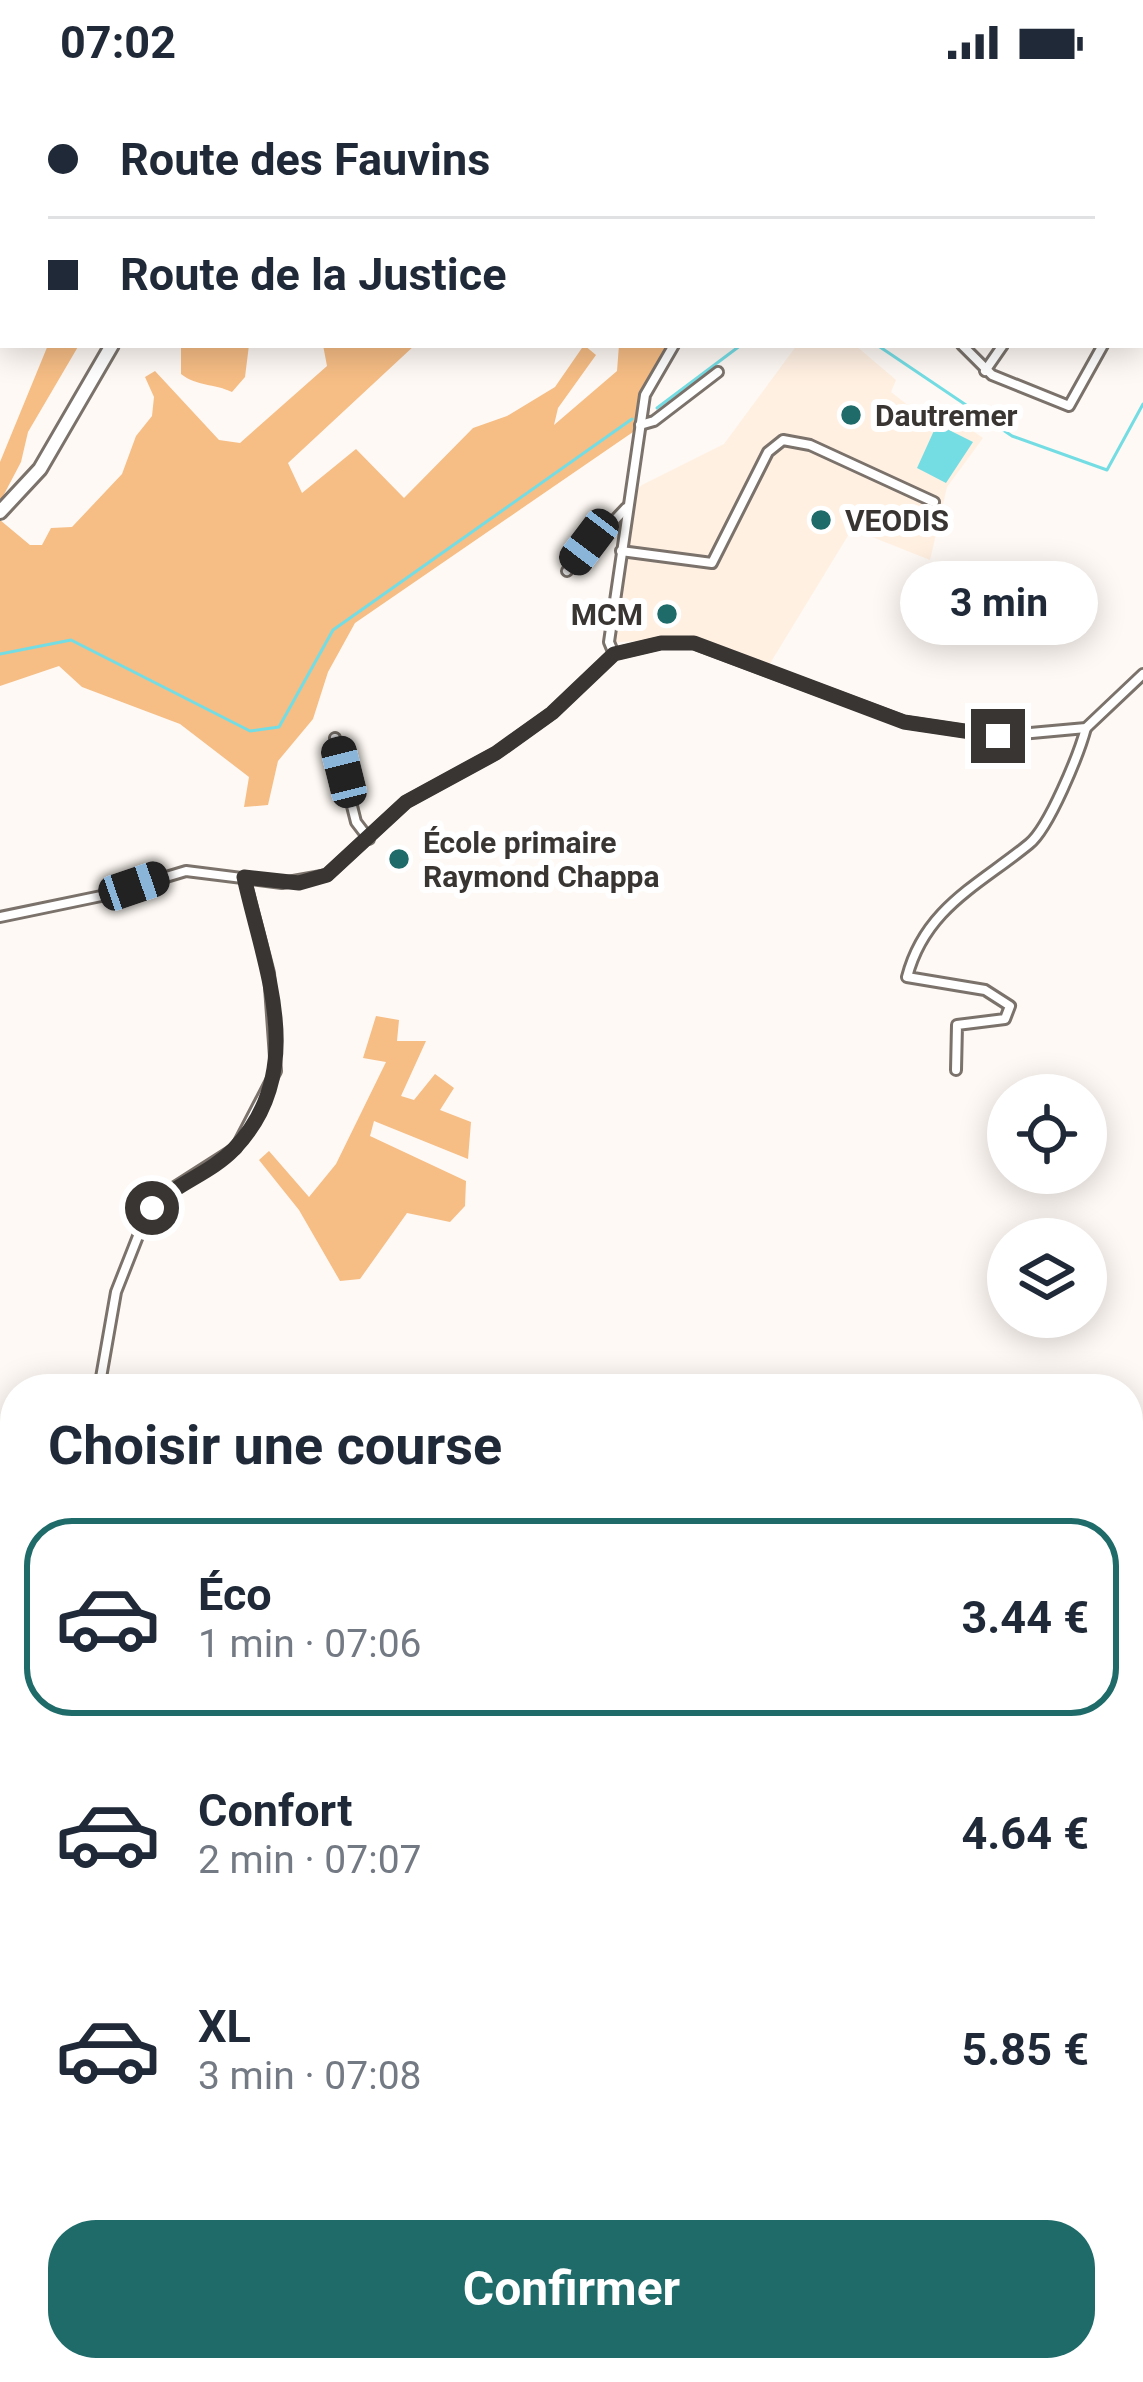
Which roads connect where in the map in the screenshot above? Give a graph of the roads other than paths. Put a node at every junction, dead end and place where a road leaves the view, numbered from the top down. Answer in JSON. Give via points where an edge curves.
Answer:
{"nodes":[{"id":1,"x":110,"y":348,"type":"edge"},
{"id":2,"x":672,"y":348,"type":"edge"},
{"id":3,"x":965,"y":348,"type":"edge"},
{"id":4,"x":1001,"y":348,"type":"edge"},
{"id":5,"x":1101,"y":348,"type":"edge"},
{"id":6,"x":985,"y":370,"type":"junction"},
{"id":7,"x":718,"y":372,"type":"dead end"},
{"id":8,"x":640,"y":425,"type":"junction"},
{"id":9,"x":934,"y":502,"type":"dead end"},
{"id":10,"x":627,"y":507,"type":"junction"},
{"id":11,"x":0,"y":512,"type":"edge"},
{"id":12,"x":621,"y":551,"type":"junction"},
{"id":13,"x":567,"y":571,"type":"dead end"},
{"id":14,"x":614,"y":654,"type":"junction"},
{"id":15,"x":1143,"y":674,"type":"edge"},
{"id":16,"x":1086,"y":728,"type":"junction"},
{"id":17,"x":335,"y":739,"type":"dead end"},
{"id":18,"x":369,"y":838,"type":"junction"},
{"id":19,"x":244,"y":877,"type":"junction"},
{"id":20,"x":0,"y":916,"type":"edge"},
{"id":21,"x":956,"y":1070,"type":"dead end"},
{"id":22,"x":102,"y":1374,"type":"edge"}],
"edges":[{"from":1,"to":11,"type":"street","via":[[40,469]]},
{"from":2,"to":8,"type":"street","via":[[649,384]]},
{"from":3,"to":6,"type":"street"},
{"from":4,"to":6,"type":"street"},
{"from":5,"to":6,"type":"street","via":[[1069,406]]},
{"from":7,"to":8,"type":"street"},
{"from":8,"to":10,"type":"street"},
{"from":9,"to":12,"type":"street","via":[[783,440],[768,452],[712,563]]},
{"from":10,"to":12,"type":"street"},
{"from":10,"to":13,"type":"street"},
{"from":12,"to":14,"type":"street"},
{"from":14,"to":16,"type":"street","via":[[694,643],[932,728],[998,736]]},
{"from":14,"to":18,"type":"street","via":[[552,713],[406,802]]},
{"from":15,"to":16,"type":"street"},
{"from":16,"to":21,"type":"street","via":[[1040,832],[940,912],[907,976],[985,990],[1010,1006],[1004,1019],[957,1025]]},
{"from":17,"to":18,"type":"street","via":[[356,822]]},
{"from":18,"to":19,"type":"street","via":[[346,863],[312,881]]},
{"from":19,"to":20,"type":"street","via":[[186,872]]},
{"from":19,"to":22,"type":"street","via":[[269,973],[276,1071],[236,1148],[164,1194],[144,1221],[116,1292]]}]}
